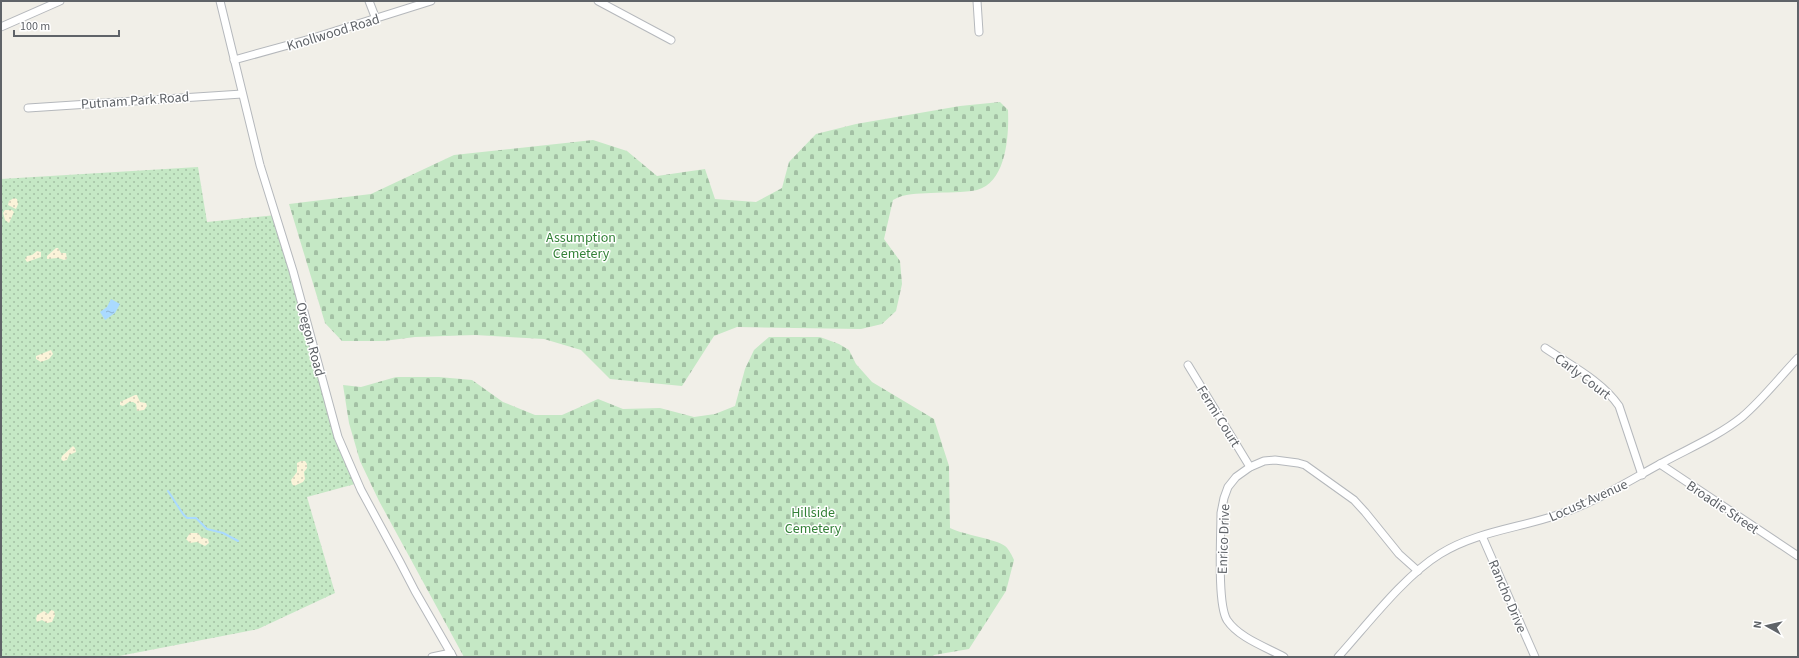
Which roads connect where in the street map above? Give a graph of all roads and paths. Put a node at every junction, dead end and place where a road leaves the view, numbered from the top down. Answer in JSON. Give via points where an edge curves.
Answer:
{"nodes":[{"id":1,"x":60,"y":1,"type":"edge"},
{"id":2,"x":220,"y":1,"type":"edge"},
{"id":3,"x":369,"y":1,"type":"edge"},
{"id":4,"x":431,"y":1,"type":"edge"},
{"id":5,"x":598,"y":1,"type":"edge"},
{"id":6,"x":977,"y":1,"type":"edge"},
{"id":7,"x":376,"y":18,"type":"junction"},
{"id":8,"x":1,"y":27,"type":"edge"},
{"id":9,"x":979,"y":32,"type":"dead end"},
{"id":10,"x":671,"y":40,"type":"dead end"},
{"id":11,"x":234,"y":60,"type":"junction"},
{"id":12,"x":242,"y":94,"type":"junction"},
{"id":13,"x":28,"y":108,"type":"dead end"},
{"id":14,"x":1545,"y":348,"type":"dead end"},
{"id":15,"x":1798,"y":358,"type":"edge"},
{"id":16,"x":1188,"y":365,"type":"dead end"},
{"id":17,"x":1660,"y":464,"type":"junction"},
{"id":18,"x":1250,"y":467,"type":"junction"},
{"id":19,"x":1642,"y":475,"type":"junction"},
{"id":20,"x":1482,"y":536,"type":"junction"},
{"id":21,"x":1798,"y":556,"type":"edge"},
{"id":22,"x":1418,"y":571,"type":"junction"},
{"id":23,"x":452,"y":655,"type":"edge"},
{"id":24,"x":432,"y":657,"type":"edge"},
{"id":25,"x":1284,"y":657,"type":"edge"},
{"id":26,"x":1338,"y":657,"type":"edge"},
{"id":27,"x":1535,"y":657,"type":"edge"}],
"edges":[{"from":1,"to":8,"type":"street"},
{"from":2,"to":11,"type":"street","name":"Oregon Road"},
{"from":3,"to":7,"type":"street"},
{"from":4,"to":7,"type":"street","name":"Knollwood Road"},
{"from":5,"to":10,"type":"street"},
{"from":6,"to":9,"type":"street"},
{"from":7,"to":11,"type":"street","name":"Knollwood Road","via":[[310,40]]},
{"from":11,"to":12,"type":"street","name":"Oregon Road"},
{"from":12,"to":13,"type":"street","name":"Putnam Park Road"},
{"from":12,"to":23,"type":"street","name":"Oregon Road","via":[[343,452],[415,591]]},
{"from":14,"to":19,"type":"street","name":"Carly Court","via":[[1599,385],[1616,401]]},
{"from":15,"to":17,"type":"street","name":"Locust Avenue","via":[[1741,418],[1705,441]]},
{"from":16,"to":18,"type":"street","name":"Fermi Court"},
{"from":17,"to":19,"type":"street","name":"Locust Avenue"},
{"from":17,"to":21,"type":"street","name":"Broadie Street"},
{"from":18,"to":22,"type":"street","name":"Enrico Drive","via":[[1275,460],[1305,465],[1354,500],[1399,554]]},
{"from":18,"to":25,"type":"street","name":"Enrico Drive","via":[[1236,477],[1224,498],[1221,513],[1221,604],[1228,621],[1241,634]]},
{"from":19,"to":20,"type":"street","name":"Locust Avenue","via":[[1558,515]]},
{"from":20,"to":22,"type":"street","name":"Locust Avenue","via":[[1438,554]]},
{"from":20,"to":27,"type":"street","name":"Rancho Drive"},
{"from":22,"to":26,"type":"street","name":"Locust Avenue"},
{"from":23,"to":24,"type":"street"}]}
